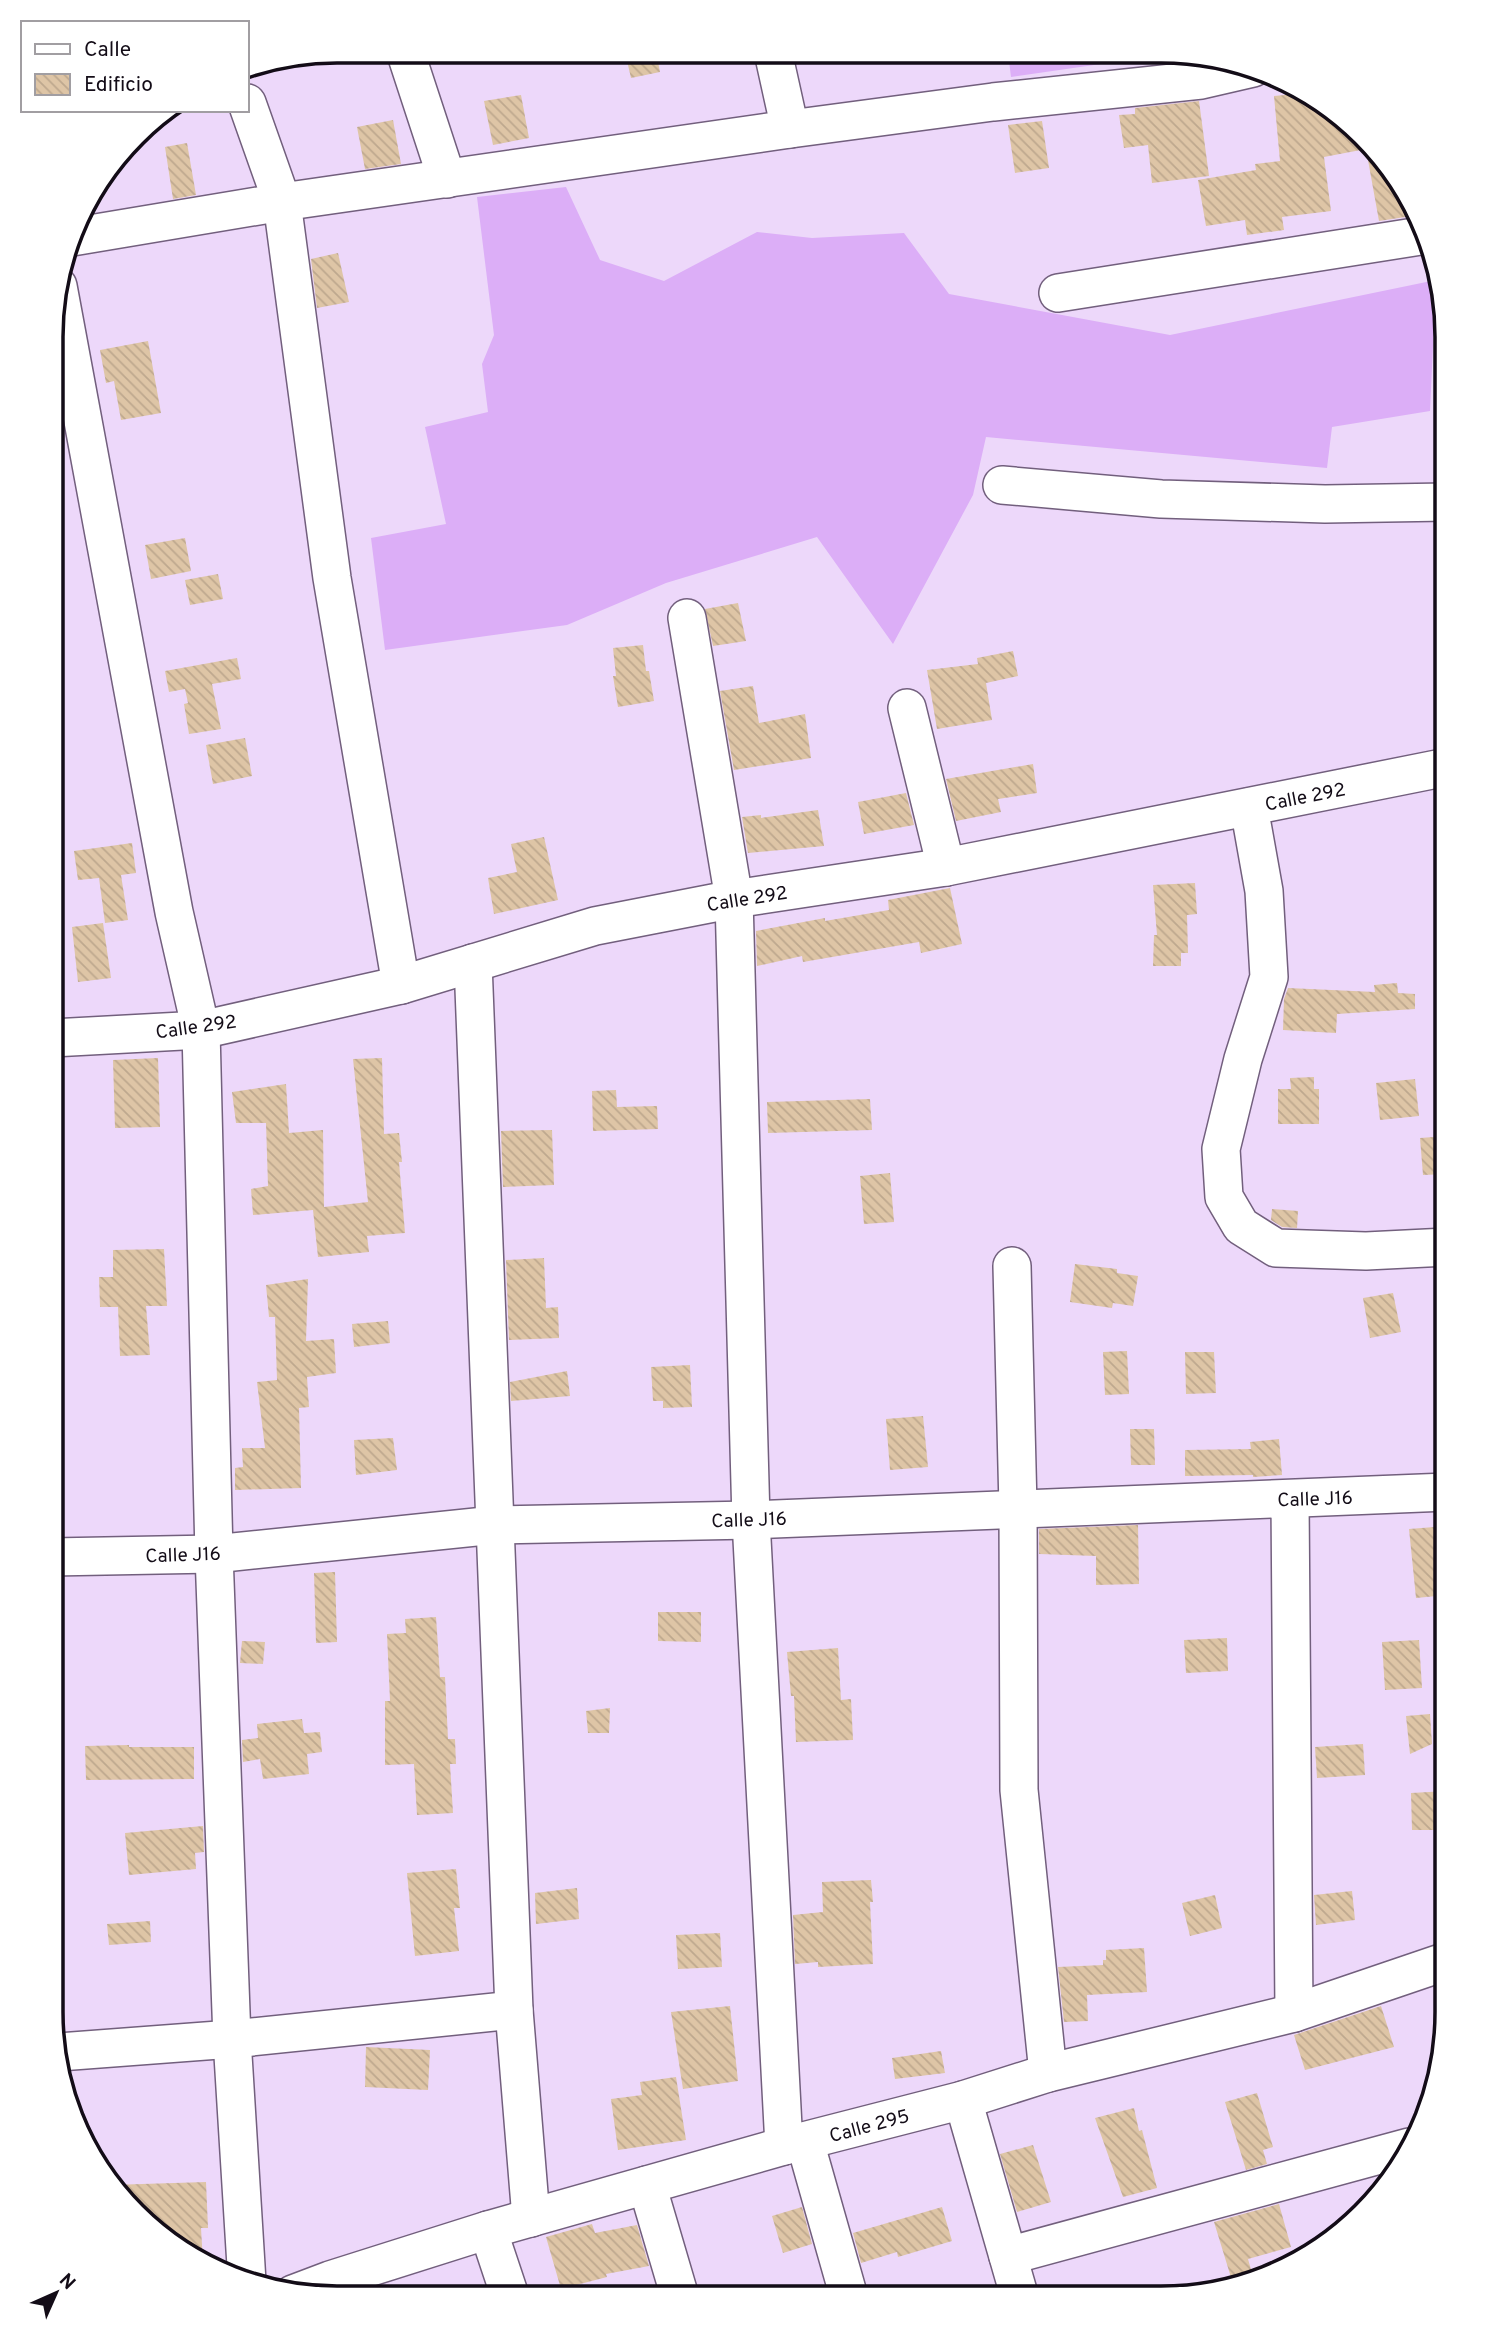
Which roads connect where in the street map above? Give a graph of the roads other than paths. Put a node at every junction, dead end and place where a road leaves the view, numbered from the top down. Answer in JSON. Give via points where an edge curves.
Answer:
{"nodes":[{"id":1,"x":409,"y":63,"type":"edge"},
{"id":2,"x":775,"y":63,"type":"edge"},
{"id":3,"x":1232,"y":72,"type":"edge"},
{"id":4,"x":248,"y":106,"type":"edge"},
{"id":5,"x":790,"y":129,"type":"junction"},
{"id":6,"x":447,"y":179,"type":"junction"},
{"id":7,"x":282,"y":202,"type":"junction"},
{"id":8,"x":83,"y":235,"type":"edge"},
{"id":9,"x":1416,"y":237,"type":"edge"},
{"id":10,"x":1058,"y":293,"type":"dead end"},
{"id":11,"x":64,"y":319,"type":"edge"},
{"id":12,"x":1002,"y":485,"type":"dead end"},
{"id":13,"x":1435,"y":502,"type":"edge"},
{"id":14,"x":687,"y":618,"type":"dead end"},
{"id":15,"x":907,"y":708,"type":"dead end"},
{"id":16,"x":1435,"y":769,"type":"edge"},
{"id":17,"x":1249,"y":807,"type":"junction"},
{"id":18,"x":946,"y":867,"type":"junction"},
{"id":19,"x":734,"y":899,"type":"junction"},
{"id":20,"x":473,"y":963,"type":"junction"},
{"id":21,"x":401,"y":985,"type":"junction"},
{"id":22,"x":201,"y":1030,"type":"junction"},
{"id":23,"x":63,"y":1037,"type":"edge"},
{"id":24,"x":1435,"y":1248,"type":"edge"},
{"id":25,"x":1012,"y":1266,"type":"dead end"},
{"id":26,"x":1435,"y":1493,"type":"edge"},
{"id":27,"x":1290,"y":1499,"type":"junction"},
{"id":28,"x":1018,"y":1507,"type":"junction"},
{"id":29,"x":751,"y":1520,"type":"junction"},
{"id":30,"x":495,"y":1525,"type":"junction"},
{"id":31,"x":214,"y":1554,"type":"junction"},
{"id":32,"x":63,"y":1557,"type":"edge"},
{"id":33,"x":1435,"y":1965,"type":"edge"},
{"id":34,"x":514,"y":2010,"type":"junction"},
{"id":35,"x":1294,"y":2013,"type":"junction"},
{"id":36,"x":232,"y":2039,"type":"junction"},
{"id":37,"x":66,"y":2051,"type":"edge"},
{"id":38,"x":1048,"y":2073,"type":"junction"},
{"id":39,"x":963,"y":2099,"type":"junction"},
{"id":40,"x":794,"y":2144,"type":"junction"},
{"id":41,"x":1397,"y":2150,"type":"edge"},
{"id":42,"x":647,"y":2185,"type":"junction"},
{"id":43,"x":531,"y":2218,"type":"junction"},
{"id":44,"x":488,"y":2230,"type":"junction"},
{"id":45,"x":1007,"y":2256,"type":"junction"},
{"id":46,"x":246,"y":2270,"type":"edge"},
{"id":47,"x":338,"y":2286,"type":"edge"},
{"id":48,"x":507,"y":2286,"type":"edge"},
{"id":49,"x":677,"y":2286,"type":"edge"},
{"id":50,"x":845,"y":2286,"type":"edge"},
{"id":51,"x":1016,"y":2286,"type":"edge"}],
"edges":[{"from":1,"to":6,"type":"street"},
{"from":2,"to":5,"type":"street"},
{"from":3,"to":5,"type":"street"},
{"from":4,"to":7,"type":"street"},
{"from":5,"to":6,"type":"street"},
{"from":6,"to":7,"type":"street"},
{"from":7,"to":8,"type":"street"},
{"from":7,"to":21,"type":"street","via":[[332,578]]},
{"from":9,"to":10,"type":"street"},
{"from":11,"to":22,"type":"street","via":[[171,898]]},
{"from":12,"to":13,"type":"street","via":[[1174,499]]},
{"from":14,"to":19,"type":"street"},
{"from":15,"to":18,"type":"street"},
{"from":16,"to":17,"type":"street","name":"Calle 292"},
{"from":17,"to":18,"type":"street","name":"Calle 292"},
{"from":17,"to":24,"type":"street","via":[[1264,891],[1269,977],[1221,1149],[1224,1197],[1241,1226],[1276,1248]]},
{"from":18,"to":19,"type":"street","name":"Calle 292"},
{"from":19,"to":20,"type":"street","name":"Calle 292","via":[[595,926]]},
{"from":19,"to":29,"type":"street"},
{"from":20,"to":21,"type":"street","name":"Calle 292"},
{"from":20,"to":30,"type":"street"},
{"from":21,"to":22,"type":"street","name":"Calle 292"},
{"from":22,"to":23,"type":"street","name":"Calle 292"},
{"from":22,"to":31,"type":"street"},
{"from":25,"to":28,"type":"street"},
{"from":26,"to":27,"type":"street","name":"Calle J16"},
{"from":27,"to":28,"type":"street","name":"Calle J16"},
{"from":27,"to":35,"type":"street"},
{"from":28,"to":29,"type":"street","name":"Calle J16"},
{"from":28,"to":38,"type":"street","via":[[1019,1790]]},
{"from":29,"to":30,"type":"street","name":"Calle J16"},
{"from":29,"to":40,"type":"street"},
{"from":30,"to":31,"type":"street","name":"Calle J16"},
{"from":30,"to":34,"type":"street"},
{"from":31,"to":32,"type":"street","name":"Calle J16"},
{"from":31,"to":36,"type":"street"},
{"from":33,"to":35,"type":"street","name":"Calle 295"},
{"from":34,"to":36,"type":"street"},
{"from":34,"to":43,"type":"street"},
{"from":35,"to":38,"type":"street","name":"Calle 295"},
{"from":36,"to":37,"type":"street"},
{"from":36,"to":46,"type":"street"},
{"from":38,"to":39,"type":"street","name":"Calle 295"},
{"from":39,"to":40,"type":"street","name":"Calle 295"},
{"from":39,"to":45,"type":"street"},
{"from":40,"to":42,"type":"street","name":"Calle 295"},
{"from":40,"to":50,"type":"street"},
{"from":41,"to":45,"type":"street"},
{"from":42,"to":43,"type":"street","name":"Calle 295"},
{"from":42,"to":49,"type":"street"},
{"from":43,"to":44,"type":"street","name":"Calle 295"},
{"from":44,"to":47,"type":"street","name":"Calle 295"},
{"from":44,"to":48,"type":"street"},
{"from":45,"to":51,"type":"street"}]}
